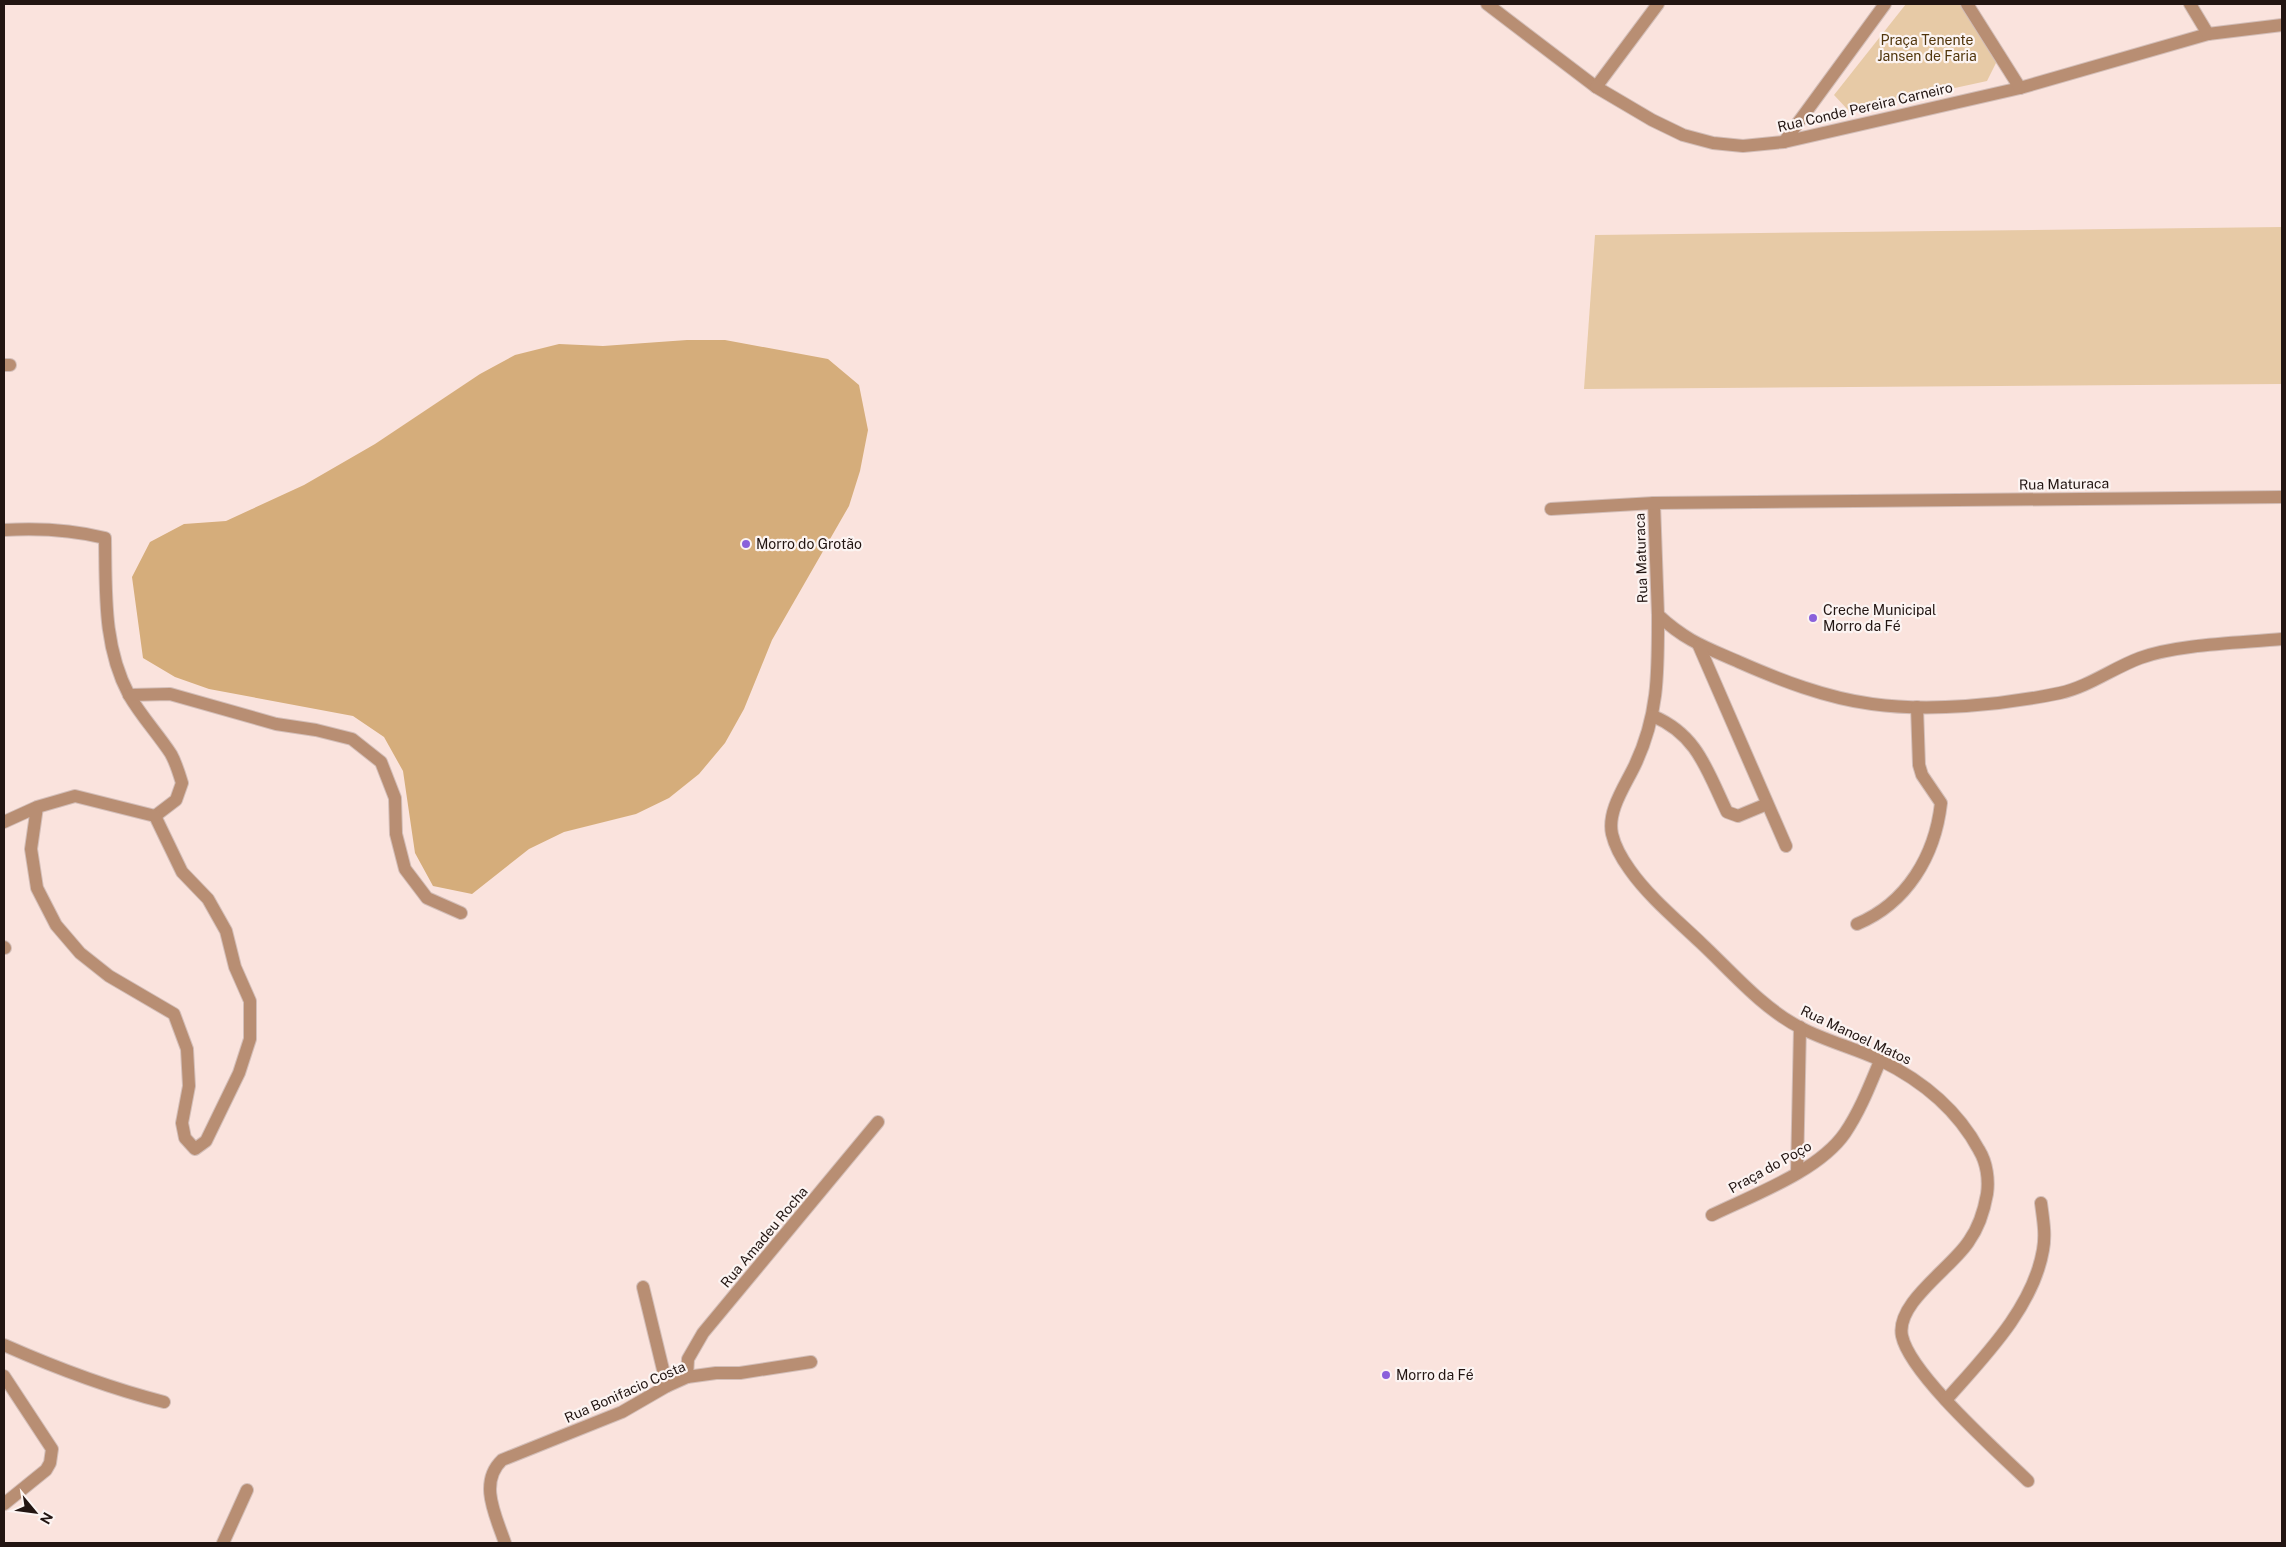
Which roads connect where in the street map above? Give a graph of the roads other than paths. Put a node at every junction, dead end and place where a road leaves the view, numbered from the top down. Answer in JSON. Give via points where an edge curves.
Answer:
{"nodes":[{"id":1,"x":1487,"y":4,"type":"edge"},
{"id":2,"x":1658,"y":4,"type":"edge"},
{"id":3,"x":1885,"y":4,"type":"edge"},
{"id":4,"x":1967,"y":4,"type":"edge"},
{"id":5,"x":2190,"y":4,"type":"edge"},
{"id":6,"x":2282,"y":25,"type":"edge"},
{"id":7,"x":2208,"y":34,"type":"junction"},
{"id":8,"x":1596,"y":87,"type":"junction"},
{"id":9,"x":2020,"y":88,"type":"junction"},
{"id":10,"x":1784,"y":142,"type":"junction"},
{"id":11,"x":2282,"y":497,"type":"edge"},
{"id":12,"x":1654,"y":503,"type":"junction"},
{"id":13,"x":1551,"y":509,"type":"dead end"},
{"id":14,"x":4,"y":530,"type":"edge"},
{"id":15,"x":1658,"y":615,"type":"junction"},
{"id":16,"x":2282,"y":639,"type":"edge"},
{"id":17,"x":1699,"y":646,"type":"junction"},
{"id":18,"x":129,"y":695,"type":"junction"},
{"id":19,"x":1917,"y":707,"type":"junction"},
{"id":20,"x":1654,"y":716,"type":"junction"},
{"id":21,"x":1767,"y":804,"type":"junction"},
{"id":22,"x":37,"y":807,"type":"junction"},
{"id":23,"x":155,"y":816,"type":"junction"},
{"id":24,"x":4,"y":822,"type":"edge"},
{"id":25,"x":1786,"y":846,"type":"dead end"},
{"id":26,"x":461,"y":913,"type":"dead end"},
{"id":27,"x":1856,"y":924,"type":"dead end"},
{"id":28,"x":1800,"y":1027,"type":"junction"},
{"id":29,"x":1880,"y":1061,"type":"junction"},
{"id":30,"x":878,"y":1122,"type":"dead end"},
{"id":31,"x":1797,"y":1173,"type":"junction"},
{"id":32,"x":2041,"y":1204,"type":"dead end"},
{"id":33,"x":1712,"y":1215,"type":"dead end"},
{"id":34,"x":643,"y":1287,"type":"dead end"},
{"id":35,"x":4,"y":1345,"type":"edge"},
{"id":36,"x":811,"y":1362,"type":"dead end"},
{"id":37,"x":4,"y":1376,"type":"edge"},
{"id":38,"x":687,"y":1377,"type":"junction"},
{"id":39,"x":667,"y":1386,"type":"junction"},
{"id":40,"x":1946,"y":1400,"type":"junction"},
{"id":41,"x":164,"y":1402,"type":"dead end"},
{"id":42,"x":2028,"y":1481,"type":"dead end"},
{"id":43,"x":247,"y":1490,"type":"dead end"},
{"id":44,"x":4,"y":1504,"type":"edge"},
{"id":45,"x":223,"y":1543,"type":"edge"},
{"id":46,"x":505,"y":1543,"type":"edge"}],
"edges":[{"from":1,"to":8,"type":"street","name":"Rua Conde Pereira Carneiro"},
{"from":2,"to":8,"type":"street"},
{"from":3,"to":10,"type":"street"},
{"from":4,"to":9,"type":"street"},
{"from":5,"to":7,"type":"street"},
{"from":6,"to":7,"type":"street","name":"Rua Conde Pereira Carneiro"},
{"from":7,"to":9,"type":"street","name":"Rua Conde Pereira Carneiro"},
{"from":8,"to":10,"type":"street","name":"Rua Conde Pereira Carneiro","via":[[1683,135],[1742,146]]},
{"from":9,"to":10,"type":"street","name":"Rua Conde Pereira Carneiro"},
{"from":11,"to":12,"type":"street","name":"Rua Maturaca"},
{"from":12,"to":13,"type":"street"},
{"from":12,"to":15,"type":"street","name":"Rua Maturaca"},
{"from":14,"to":18,"type":"street","via":[[24,528],[105,538],[106,623],[114,660]]},
{"from":15,"to":17,"type":"street","name":"Rua Maturaca","via":[[1678,634]]},
{"from":15,"to":20,"type":"street","name":"Rua Manoel Matos"},
{"from":16,"to":19,"type":"street","name":"Rua Maturaca","via":[[2173,650],[2141,658],[2063,692],[2023,700]]},
{"from":17,"to":19,"type":"street","name":"Rua Maturaca","via":[[1774,678],[1826,694],[1871,704]]},
{"from":17,"to":21,"type":"street"},
{"from":18,"to":23,"type":"street","via":[[171,755],[182,782],[176,800]]},
{"from":18,"to":26,"type":"street","via":[[170,694],[276,724],[352,739],[381,762],[395,798],[396,834],[405,869],[427,898]]},
{"from":19,"to":27,"type":"street","via":[[1919,765],[1941,803],[1931,844],[1919,872],[1900,897],[1875,916]]},
{"from":20,"to":21,"type":"street","via":[[1670,723],[1694,746],[1726,812],[1738,816]]},
{"from":20,"to":28,"type":"street","name":"Rua Manoel Matos","via":[[1612,818],[1617,848],[1647,891],[1754,994]]},
{"from":21,"to":25,"type":"street"},
{"from":22,"to":23,"type":"street","via":[[75,796]]},
{"from":22,"to":23,"type":"street","via":[[31,849],[37,888],[56,925],[80,953],[109,976],[174,1014],[187,1048],[189,1086],[182,1123],[185,1138],[195,1149],[206,1141],[239,1073],[250,1039],[250,1001],[235,968],[226,931],[208,899],[182,872]]},
{"from":22,"to":24,"type":"street"},
{"from":28,"to":29,"type":"street","name":"Rua Manoel Matos"},
{"from":28,"to":31,"type":"street"},
{"from":29,"to":31,"type":"street","name":"Praça do Poço","via":[[1844,1135],[1823,1156]]},
{"from":29,"to":40,"type":"street","name":"Rua Manoel Matos","via":[[1921,1083],[1955,1114],[1981,1152],[1989,1180],[1984,1212],[1970,1241],[1952,1263],[1922,1290],[1905,1315],[1901,1333],[1909,1355]]},
{"from":30,"to":38,"type":"street","name":"Rua Amadeu Rocha","via":[[703,1333],[688,1359]]},
{"from":31,"to":33,"type":"street","name":"Praça do Poço"},
{"from":32,"to":40,"type":"street","via":[[2043,1250],[2036,1276],[2020,1307],[1988,1353]]},
{"from":34,"to":39,"type":"street"},
{"from":35,"to":41,"type":"street","via":[[124,1392]]},
{"from":36,"to":38,"type":"street","name":"Rua Bonifacio Costa"},
{"from":37,"to":44,"type":"street","via":[[52,1448],[46,1470]]},
{"from":38,"to":39,"type":"street","name":"Rua Bonifacio Costa"},
{"from":39,"to":46,"type":"street","name":"Rua Bonifacio Costa","via":[[622,1412],[502,1460],[491,1473],[490,1496]]},
{"from":40,"to":42,"type":"street","name":"Rua Manoel Matos"},
{"from":43,"to":45,"type":"street"}]}
